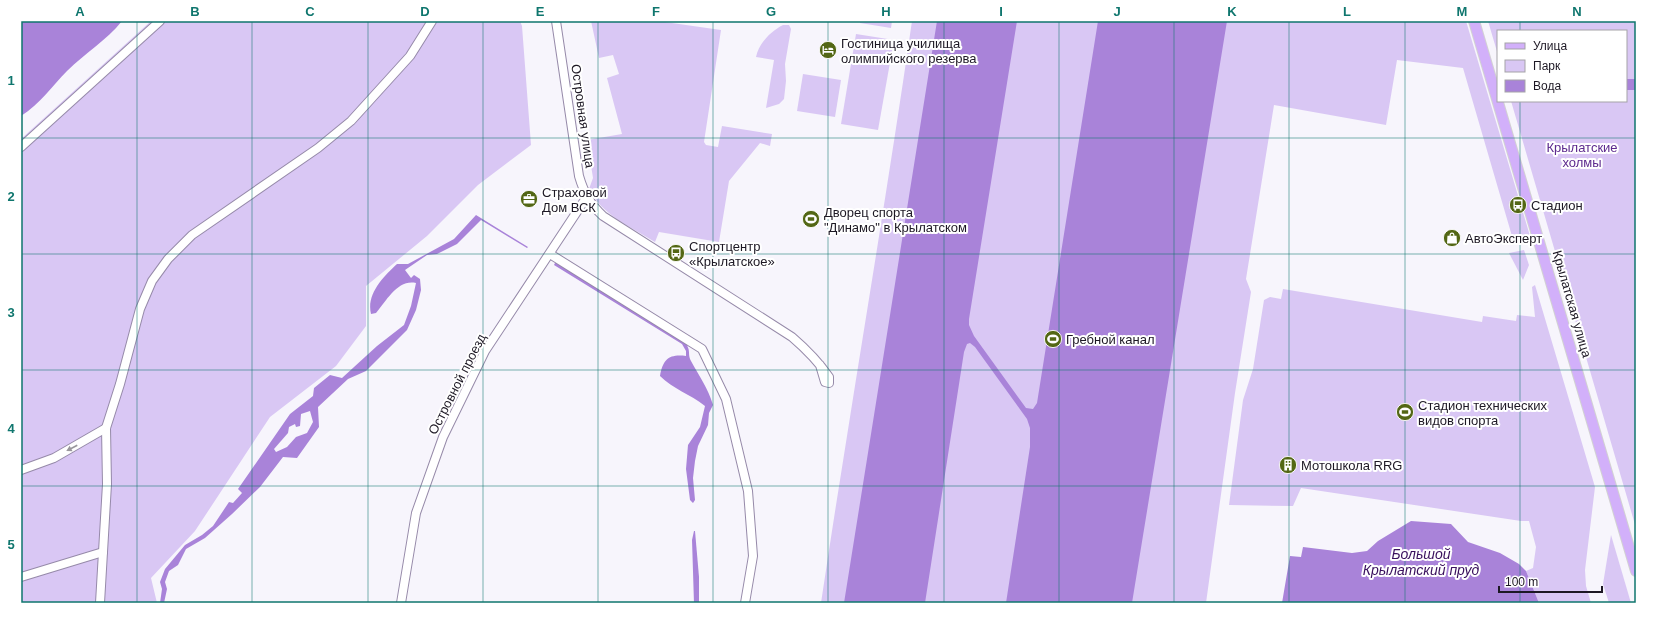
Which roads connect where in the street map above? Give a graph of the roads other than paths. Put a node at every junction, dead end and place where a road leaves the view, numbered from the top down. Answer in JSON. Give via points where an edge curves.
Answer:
{"nodes":[{"id":1,"x":160,"y":21,"type":"edge"},
{"id":2,"x":432,"y":21,"type":"edge"},
{"id":3,"x":556,"y":21,"type":"edge"},
{"id":4,"x":1474,"y":21,"type":"edge"},
{"id":5,"x":1497,"y":99,"type":"edge"},
{"id":6,"x":1498,"y":102,"type":"edge"},
{"id":7,"x":21,"y":147,"type":"edge"},
{"id":8,"x":586,"y":198,"type":"junction"},
{"id":9,"x":550,"y":254,"type":"junction"},
{"id":10,"x":830,"y":377,"type":"dead end"},
{"id":11,"x":106,"y":428,"type":"junction"},
{"id":12,"x":21,"y":470,"type":"edge"},
{"id":13,"x":104,"y":552,"type":"junction"},
{"id":14,"x":1636,"y":571,"type":"edge"},
{"id":15,"x":21,"y":577,"type":"edge"},
{"id":16,"x":100,"y":603,"type":"edge"},
{"id":17,"x":402,"y":603,"type":"edge"},
{"id":18,"x":745,"y":603,"type":"edge"}],
"edges":[{"from":1,"to":7,"type":"street"},
{"from":2,"to":11,"type":"street","via":[[410,56],[351,121],[318,148],[192,235],[168,259],[152,281],[140,309]]},
{"from":3,"to":8,"type":"street","name":"Островная улица","via":[[579,176]]},
{"from":4,"to":5,"type":"main road","name":"Крылатская улица"},
{"from":6,"to":14,"type":"main road","name":"Крылатская улица"},
{"from":8,"to":9,"type":"street","name":"Островной проезд"},
{"from":8,"to":10,"type":"street","name":"Островная улица","via":[[603,216],[792,337],[812,354]]},
{"from":9,"to":17,"type":"street","name":"Островной проезд","via":[[486,352],[443,437],[416,513]]},
{"from":9,"to":18,"type":"street","via":[[702,349],[726,399],[748,491],[753,556]]},
{"from":11,"to":12,"type":"street","one_way":true,"via":[[54,458]]},
{"from":11,"to":13,"type":"street"},
{"from":13,"to":15,"type":"street"},
{"from":13,"to":16,"type":"street"}]}
